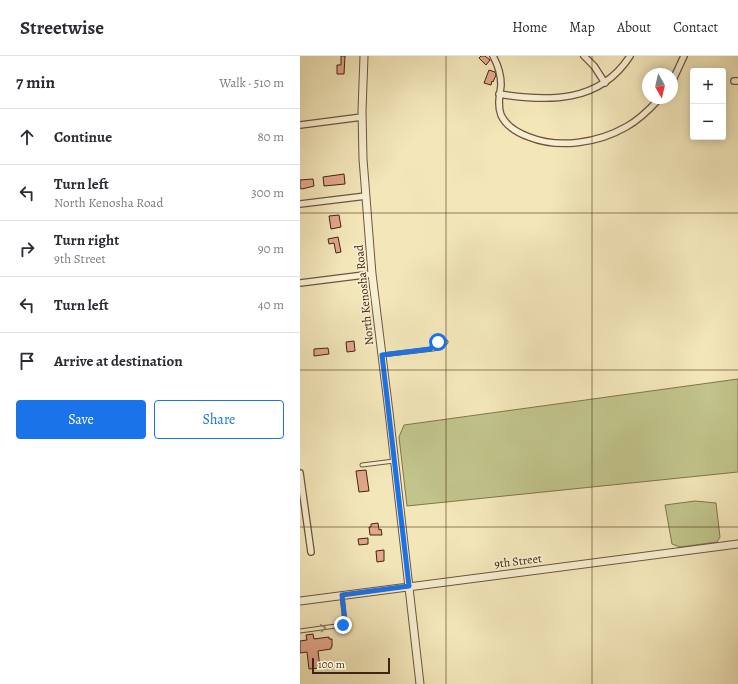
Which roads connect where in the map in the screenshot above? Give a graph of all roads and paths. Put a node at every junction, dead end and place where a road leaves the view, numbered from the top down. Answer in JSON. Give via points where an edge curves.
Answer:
{"nodes":[{"id":1,"x":364,"y":56,"type":"edge"},
{"id":2,"x":493,"y":56,"type":"edge"},
{"id":3,"x":584,"y":56,"type":"edge"},
{"id":4,"x":630,"y":56,"type":"edge"},
{"id":5,"x":684,"y":56,"type":"edge"},
{"id":6,"x":678,"y":69,"type":"edge"},
{"id":7,"x":605,"y":83,"type":"junction"},
{"id":8,"x":499,"y":94,"type":"junction"},
{"id":9,"x":654,"y":104,"type":"edge"},
{"id":10,"x":362,"y":117,"type":"junction"},
{"id":11,"x":300,"y":125,"type":"edge"},
{"id":12,"x":366,"y":196,"type":"junction"},
{"id":13,"x":300,"y":204,"type":"edge"},
{"id":14,"x":372,"y":274,"type":"junction"},
{"id":15,"x":300,"y":283,"type":"edge"},
{"id":16,"x":430,"y":349,"type":"junction"},
{"id":17,"x":382,"y":355,"type":"junction"},
{"id":18,"x":395,"y":460,"type":"junction"},
{"id":19,"x":362,"y":465,"type":"dead end"},
{"id":20,"x":300,"y":473,"type":"edge"},
{"id":21,"x":738,"y":544,"type":"edge"},
{"id":22,"x":311,"y":552,"type":"dead end"},
{"id":23,"x":409,"y":586,"type":"junction"},
{"id":24,"x":342,"y":595,"type":"junction"},
{"id":25,"x":300,"y":601,"type":"edge"},
{"id":26,"x":300,"y":631,"type":"edge"},
{"id":27,"x":420,"y":684,"type":"edge"}],
"edges":[{"from":1,"to":10,"type":"street","name":"North Kenosha Road"},
{"from":2,"to":8,"type":"street","via":[[500,77]]},
{"from":3,"to":7,"type":"street"},
{"from":4,"to":7,"type":"street","via":[[622,68]]},
{"from":5,"to":6,"type":"street"},
{"from":7,"to":8,"type":"street","via":[[573,96],[554,98]]},
{"from":8,"to":9,"type":"street","via":[[501,115],[514,130],[536,140],[562,143],[591,140],[625,128],[642,117]]},
{"from":10,"to":11,"type":"street"},
{"from":10,"to":12,"type":"street","name":"North Kenosha Road"},
{"from":12,"to":13,"type":"street"},
{"from":12,"to":14,"type":"street","name":"North Kenosha Road"},
{"from":14,"to":15,"type":"street"},
{"from":14,"to":17,"type":"street","name":"North Kenosha Road"},
{"from":16,"to":16,"type":"lane","via":[[442,347],[446,342],[442,340]]},
{"from":16,"to":17,"type":"lane"},
{"from":17,"to":18,"type":"street","name":"North Kenosha Road"},
{"from":18,"to":19,"type":"lane"},
{"from":18,"to":23,"type":"street","name":"North Kenosha Road"},
{"from":20,"to":22,"type":"street"},
{"from":21,"to":23,"type":"street","name":"9th Street"},
{"from":23,"to":24,"type":"street","name":"9th Street"},
{"from":23,"to":27,"type":"street","name":"North Kenosha Road"},
{"from":24,"to":25,"type":"street","name":"9th Street"},
{"from":26,"to":24,"type":"lane","one_way":true,"via":[[345,624]]}]}
